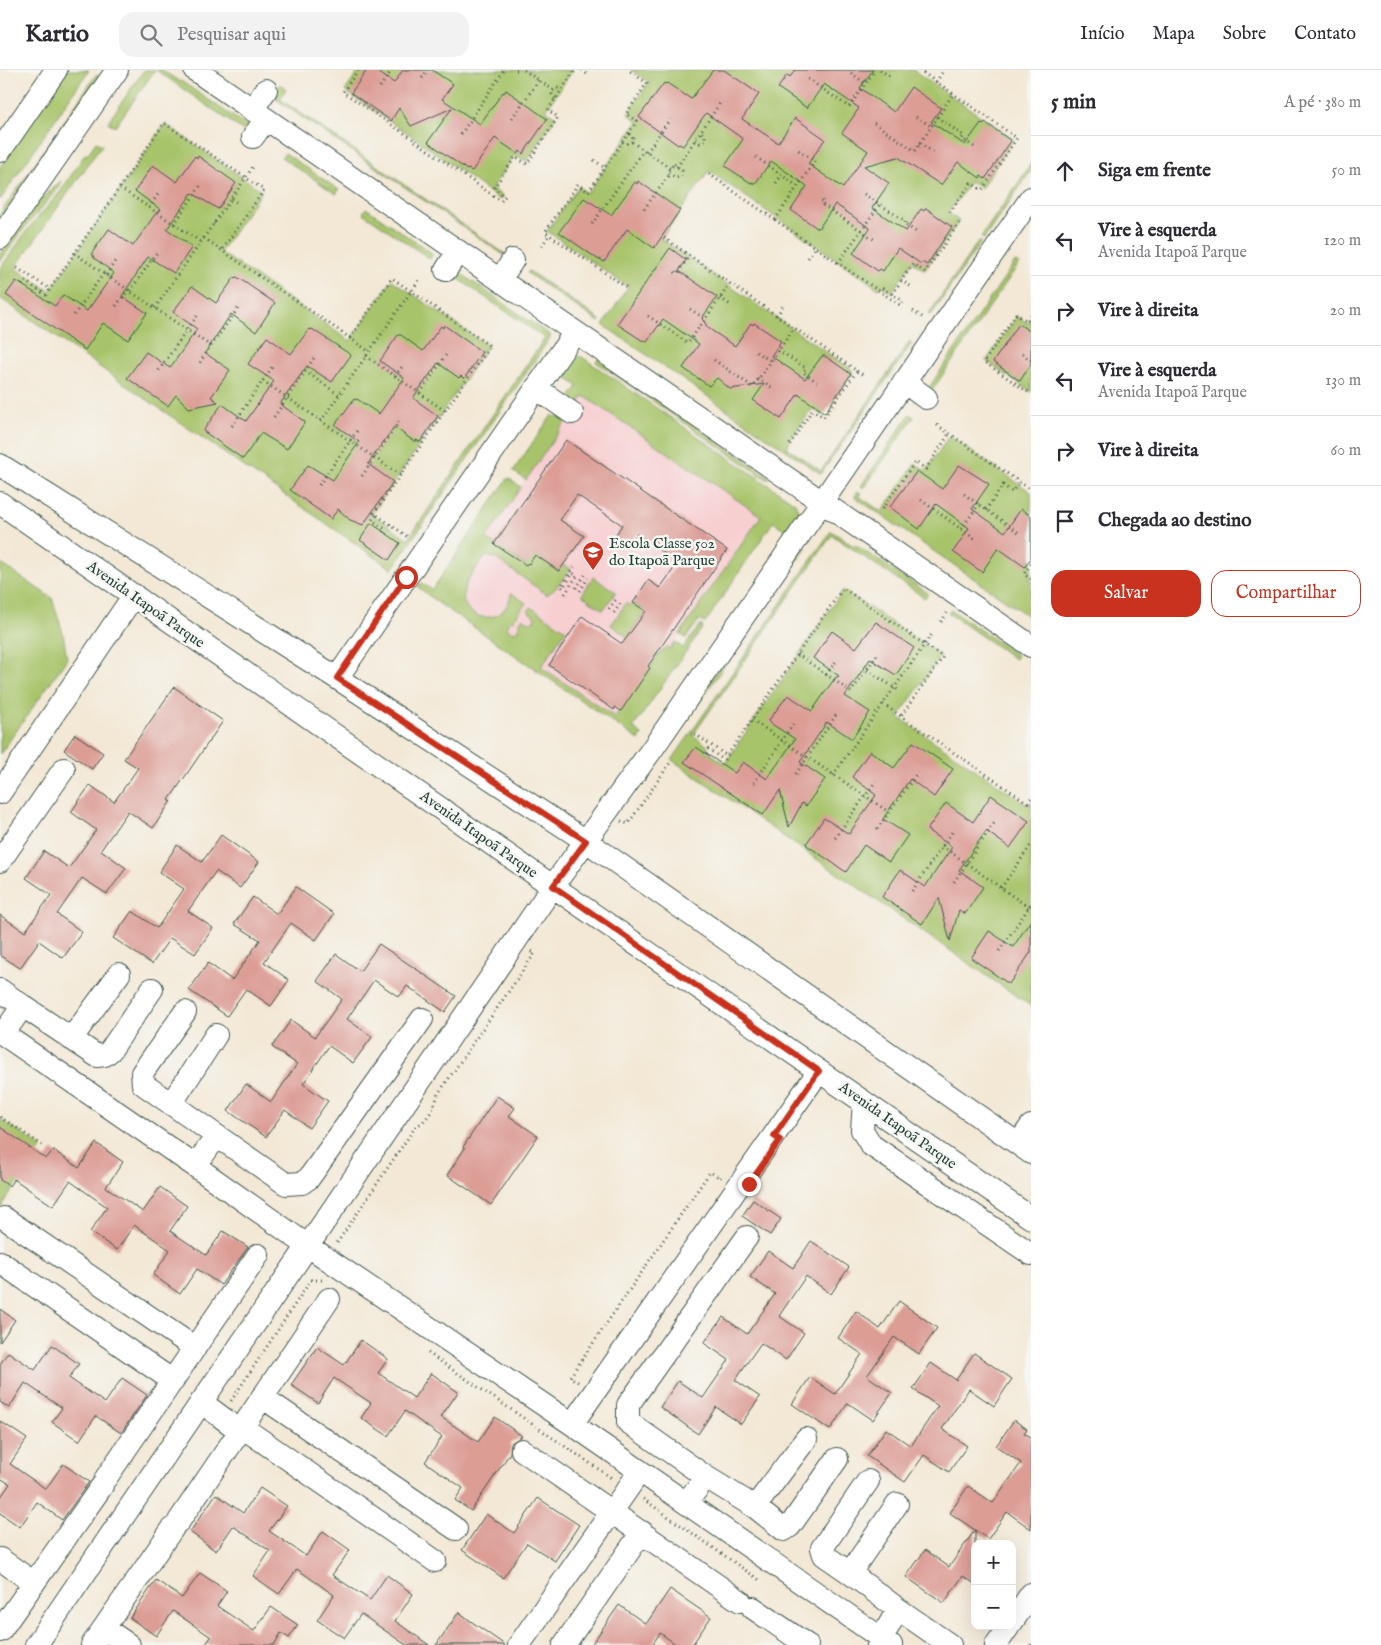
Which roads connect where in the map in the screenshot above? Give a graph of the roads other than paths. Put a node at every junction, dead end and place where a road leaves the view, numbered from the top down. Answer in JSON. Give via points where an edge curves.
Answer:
{"nodes":[{"id":1,"x":56,"y":70,"type":"edge"},
{"id":2,"x":195,"y":70,"type":"edge"},
{"id":3,"x":112,"y":76,"type":"edge"},
{"id":4,"x":266,"y":90,"type":"dead end"},
{"id":5,"x":259,"y":114,"type":"junction"},
{"id":6,"x":254,"y":138,"type":"dead end"},
{"id":7,"x":0,"y":151,"type":"edge"},
{"id":8,"x":1031,"y":198,"type":"edge"},
{"id":9,"x":0,"y":238,"type":"edge"},
{"id":10,"x":458,"y":251,"type":"junction"},
{"id":11,"x":513,"y":260,"type":"dead end"},
{"id":12,"x":446,"y":270,"type":"dead end"},
{"id":13,"x":500,"y":280,"type":"junction"},
{"id":14,"x":575,"y":332,"type":"junction"},
{"id":15,"x":904,"y":382,"type":"junction"},
{"id":16,"x":536,"y":388,"type":"junction"},
{"id":17,"x":926,"y":398,"type":"dead end"},
{"id":18,"x":572,"y":413,"type":"dead end"},
{"id":19,"x":0,"y":465,"type":"edge"},
{"id":20,"x":822,"y":502,"type":"junction"},
{"id":21,"x":0,"y":503,"type":"edge"},
{"id":22,"x":134,"y":595,"type":"junction"},
{"id":23,"x":1031,"y":646,"type":"edge"},
{"id":24,"x":337,"y":678,"type":"junction"},
{"id":25,"x":64,"y":769,"type":"dead end"},
{"id":26,"x":0,"y":793,"type":"edge"},
{"id":27,"x":586,"y":841,"type":"junction"},
{"id":28,"x":0,"y":861,"type":"edge"},
{"id":29,"x":553,"y":886,"type":"junction"},
{"id":30,"x":119,"y":974,"type":"dead end"},
{"id":31,"x":152,"y":989,"type":"dead end"},
{"id":32,"x":0,"y":990,"type":"edge"},
{"id":33,"x":23,"y":1006,"type":"junction"},
{"id":34,"x":185,"y":1012,"type":"dead end"},
{"id":35,"x":422,"y":1019,"type":"dead end"},
{"id":36,"x":1,"y":1033,"type":"edge"},
{"id":37,"x":216,"y":1034,"type":"dead end"},
{"id":38,"x":71,"y":1039,"type":"junction"},
{"id":39,"x":819,"y":1071,"type":"junction"},
{"id":40,"x":864,"y":1102,"type":"junction"},
{"id":41,"x":170,"y":1104,"type":"junction"},
{"id":42,"x":217,"y":1136,"type":"junction"},
{"id":43,"x":1027,"y":1141,"type":"edge"},
{"id":44,"x":195,"y":1166,"type":"junction"},
{"id":45,"x":4,"y":1218,"type":"dead end"},
{"id":46,"x":1031,"y":1218,"type":"edge"},
{"id":47,"x":747,"y":1237,"type":"dead end"},
{"id":48,"x":308,"y":1246,"type":"junction"},
{"id":49,"x":1031,"y":1254,"type":"edge"},
{"id":50,"x":258,"y":1255,"type":"dead end"},
{"id":51,"x":0,"y":1262,"type":"edge"},
{"id":52,"x":329,"y":1299,"type":"dead end"},
{"id":53,"x":195,"y":1348,"type":"junction"},
{"id":54,"x":173,"y":1381,"type":"junction"},
{"id":55,"x":262,"y":1397,"type":"junction"},
{"id":56,"x":201,"y":1402,"type":"junction"},
{"id":57,"x":572,"y":1424,"type":"junction"},
{"id":58,"x":241,"y":1429,"type":"junction"},
{"id":59,"x":806,"y":1439,"type":"dead end"},
{"id":60,"x":522,"y":1450,"type":"dead end"},
{"id":61,"x":837,"y":1459,"type":"dead end"},
{"id":62,"x":640,"y":1471,"type":"junction"},
{"id":63,"x":706,"y":1477,"type":"junction"},
{"id":64,"x":868,"y":1481,"type":"dead end"},
{"id":65,"x":686,"y":1503,"type":"junction"},
{"id":66,"x":897,"y":1504,"type":"dead end"},
{"id":67,"x":755,"y":1507,"type":"junction"},
{"id":68,"x":611,"y":1511,"type":"junction"},
{"id":69,"x":456,"y":1529,"type":"dead end"},
{"id":70,"x":642,"y":1532,"type":"junction"},
{"id":71,"x":0,"y":1559,"type":"edge"},
{"id":72,"x":435,"y":1561,"type":"dead end"},
{"id":73,"x":850,"y":1573,"type":"junction"},
{"id":74,"x":34,"y":1583,"type":"junction"},
{"id":75,"x":1031,"y":1594,"type":"edge"},
{"id":76,"x":550,"y":1600,"type":"junction"},
{"id":77,"x":898,"y":1609,"type":"junction"},
{"id":78,"x":1016,"y":1616,"type":"edge"},
{"id":79,"x":4,"y":1617,"type":"edge"},
{"id":80,"x":581,"y":1621,"type":"junction"},
{"id":81,"x":1006,"y":1630,"type":"edge"},
{"id":82,"x":98,"y":1636,"type":"edge"},
{"id":83,"x":42,"y":1643,"type":"edge"},
{"id":84,"x":884,"y":1643,"type":"edge"},
{"id":85,"x":128,"y":1645,"type":"edge"},
{"id":86,"x":519,"y":1645,"type":"edge"},
{"id":87,"x":564,"y":1645,"type":"edge"},
{"id":88,"x":807,"y":1645,"type":"edge"},
{"id":89,"x":950,"y":1645,"type":"edge"},
{"id":90,"x":996,"y":1645,"type":"edge"}],
"edges":[{"from":1,"to":7,"type":"street"},
{"from":2,"to":5,"type":"street"},
{"from":3,"to":9,"type":"street"},
{"from":4,"to":5,"type":"street"},
{"from":5,"to":6,"type":"street"},
{"from":5,"to":10,"type":"street"},
{"from":8,"to":15,"type":"street","via":[[923,333]]},
{"from":10,"to":12,"type":"street"},
{"from":10,"to":13,"type":"street"},
{"from":11,"to":13,"type":"street"},
{"from":13,"to":14,"type":"street"},
{"from":14,"to":16,"type":"street"},
{"from":14,"to":20,"type":"street"},
{"from":15,"to":17,"type":"street"},
{"from":15,"to":20,"type":"street"},
{"from":16,"to":18,"type":"street"},
{"from":16,"to":24,"type":"street"},
{"from":19,"to":24,"type":"street"},
{"from":20,"to":23,"type":"street","via":[[941,606]]},
{"from":20,"to":27,"type":"street"},
{"from":21,"to":22,"type":"street","name":"Avenida Itapoã Parque"},
{"from":22,"to":26,"type":"street"},
{"from":22,"to":29,"type":"street","name":"Avenida Itapoã Parque"},
{"from":24,"to":27,"type":"street"},
{"from":25,"to":28,"type":"street"},
{"from":27,"to":29,"type":"street"},
{"from":27,"to":43,"type":"street"},
{"from":29,"to":39,"type":"street","name":"Avenida Itapoã Parque"},
{"from":29,"to":48,"type":"street"},
{"from":30,"to":38,"type":"street"},
{"from":31,"to":38,"type":"street","via":[[105,1055],[97,1056]]},
{"from":32,"to":33,"type":"street"},
{"from":33,"to":36,"type":"street"},
{"from":33,"to":38,"type":"street"},
{"from":34,"to":41,"type":"street","via":[[142,1073],[143,1084]]},
{"from":35,"to":42,"type":"street","via":[[309,1178],[302,1183],[286,1184]]},
{"from":36,"to":44,"type":"street"},
{"from":37,"to":41,"type":"street"},
{"from":39,"to":40,"type":"street","name":"Avenida Itapoã Parque"},
{"from":39,"to":57,"type":"street"},
{"from":40,"to":46,"type":"street","name":"Avenida Itapoã Parque"},
{"from":40,"to":49,"type":"street","via":[[862,1130],[872,1145]]},
{"from":41,"to":42,"type":"street"},
{"from":42,"to":44,"type":"street"},
{"from":44,"to":48,"type":"street"},
{"from":45,"to":53,"type":"street"},
{"from":47,"to":63,"type":"street","via":[[628,1405],[628,1422]]},
{"from":48,"to":56,"type":"street"},
{"from":48,"to":57,"type":"street"},
{"from":50,"to":53,"type":"street"},
{"from":51,"to":54,"type":"street"},
{"from":52,"to":55,"type":"street"},
{"from":53,"to":54,"type":"street"},
{"from":54,"to":74,"type":"street"},
{"from":55,"to":58,"type":"street"},
{"from":55,"to":69,"type":"street"},
{"from":56,"to":58,"type":"street"},
{"from":56,"to":83,"type":"street"},
{"from":57,"to":62,"type":"street"},
{"from":58,"to":72,"type":"street"},
{"from":58,"to":82,"type":"street"},
{"from":59,"to":67,"type":"street"},
{"from":60,"to":68,"type":"street"},
{"from":61,"to":67,"type":"street","via":[[784,1530]]},
{"from":62,"to":65,"type":"street"},
{"from":62,"to":68,"type":"street"},
{"from":63,"to":65,"type":"street"},
{"from":63,"to":67,"type":"street"},
{"from":64,"to":73,"type":"street","via":[[822,1548],[824,1555]]},
{"from":65,"to":84,"type":"street"},
{"from":66,"to":73,"type":"street"},
{"from":68,"to":70,"type":"street"},
{"from":68,"to":76,"type":"street"},
{"from":70,"to":80,"type":"street"},
{"from":70,"to":88,"type":"street"},
{"from":71,"to":74,"type":"street"},
{"from":73,"to":77,"type":"street"},
{"from":74,"to":79,"type":"street"},
{"from":75,"to":78,"type":"street"},
{"from":76,"to":80,"type":"street"},
{"from":76,"to":86,"type":"street"},
{"from":77,"to":84,"type":"street"},
{"from":77,"to":89,"type":"street"},
{"from":80,"to":87,"type":"street"},
{"from":81,"to":90,"type":"street"},
{"from":82,"to":85,"type":"street"}]}
